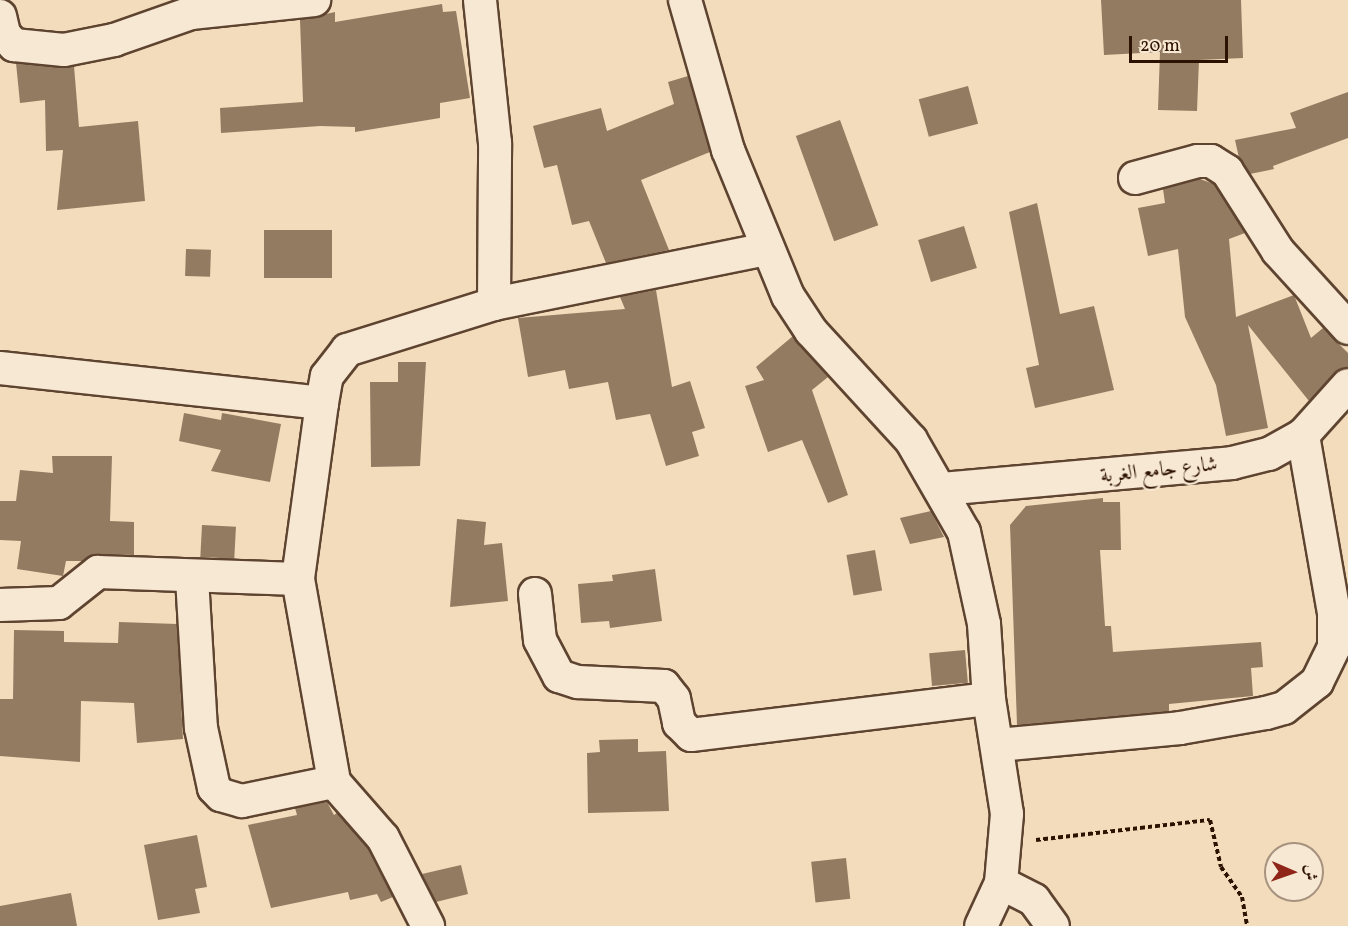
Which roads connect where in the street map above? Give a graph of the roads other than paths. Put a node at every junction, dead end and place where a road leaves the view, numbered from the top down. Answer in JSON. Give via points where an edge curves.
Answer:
{"nodes":[{"id":1,"x":314,"y":0,"type":"edge"},
{"id":2,"x":480,"y":0,"type":"edge"},
{"id":3,"x":685,"y":0,"type":"edge"},
{"id":4,"x":0,"y":16,"type":"edge"},
{"id":5,"x":1135,"y":178,"type":"dead end"},
{"id":6,"x":767,"y":249,"type":"junction"},
{"id":7,"x":494,"y":304,"type":"junction"},
{"id":8,"x":1348,"y":328,"type":"edge"},
{"id":9,"x":0,"y":368,"type":"edge"},
{"id":10,"x":1348,"y":384,"type":"edge"},
{"id":11,"x":322,"y":404,"type":"junction"},
{"id":12,"x":1304,"y":435,"type":"junction"},
{"id":13,"x":942,"y":489,"type":"junction"},
{"id":14,"x":192,"y":578,"type":"junction"},
{"id":15,"x":298,"y":579,"type":"junction"},
{"id":16,"x":535,"y":594,"type":"dead end"},
{"id":17,"x":0,"y":605,"type":"edge"},
{"id":18,"x":989,"y":699,"type":"junction"},
{"id":19,"x":998,"y":746,"type":"junction"},
{"id":20,"x":334,"y":782,"type":"junction"},
{"id":21,"x":1001,"y":883,"type":"junction"},
{"id":22,"x":428,"y":926,"type":"edge"},
{"id":23,"x":981,"y":926,"type":"edge"},
{"id":24,"x":1053,"y":926,"type":"edge"}],
"edges":[{"from":1,"to":4,"type":"street","via":[[191,13],[114,40],[64,50],[14,45],[4,34]]},
{"from":2,"to":7,"type":"street","via":[[495,143]]},
{"from":3,"to":6,"type":"street","via":[[728,150]]},
{"from":5,"to":8,"type":"street","via":[[1198,161],[1211,161],[1227,171],[1278,251]]},
{"from":6,"to":7,"type":"street"},
{"from":6,"to":13,"type":"street","via":[[811,331],[911,440]]},
{"from":7,"to":11,"type":"street","via":[[347,350],[327,376]]},
{"from":9,"to":11,"type":"street"},
{"from":10,"to":12,"type":"street","name":"شارع جامع الغربة"},
{"from":11,"to":15,"type":"street"},
{"from":12,"to":13,"type":"street","name":"شارع جامع الغربة","via":[[1269,454],[1191,471]]},
{"from":12,"to":19,"type":"street","via":[[1334,613],[1334,647],[1317,682],[1284,708],[1266,713],[1180,728]]},
{"from":13,"to":18,"type":"street","via":[[964,532],[984,624]]},
{"from":14,"to":15,"type":"street"},
{"from":14,"to":17,"type":"street","via":[[98,572],[59,603]]},
{"from":14,"to":20,"type":"street","via":[[201,728],[214,788],[221,795],[242,801]]},
{"from":15,"to":20,"type":"street"},
{"from":16,"to":18,"type":"street","via":[[540,640],[559,676],[578,682],[664,686],[674,699],[679,723],[691,735]]},
{"from":18,"to":19,"type":"street"},
{"from":19,"to":21,"type":"street","via":[[1005,777],[1007,844]]},
{"from":20,"to":22,"type":"street","via":[[383,838]]},
{"from":21,"to":23,"type":"street"},
{"from":21,"to":24,"type":"street","via":[[1034,900]]}]}
